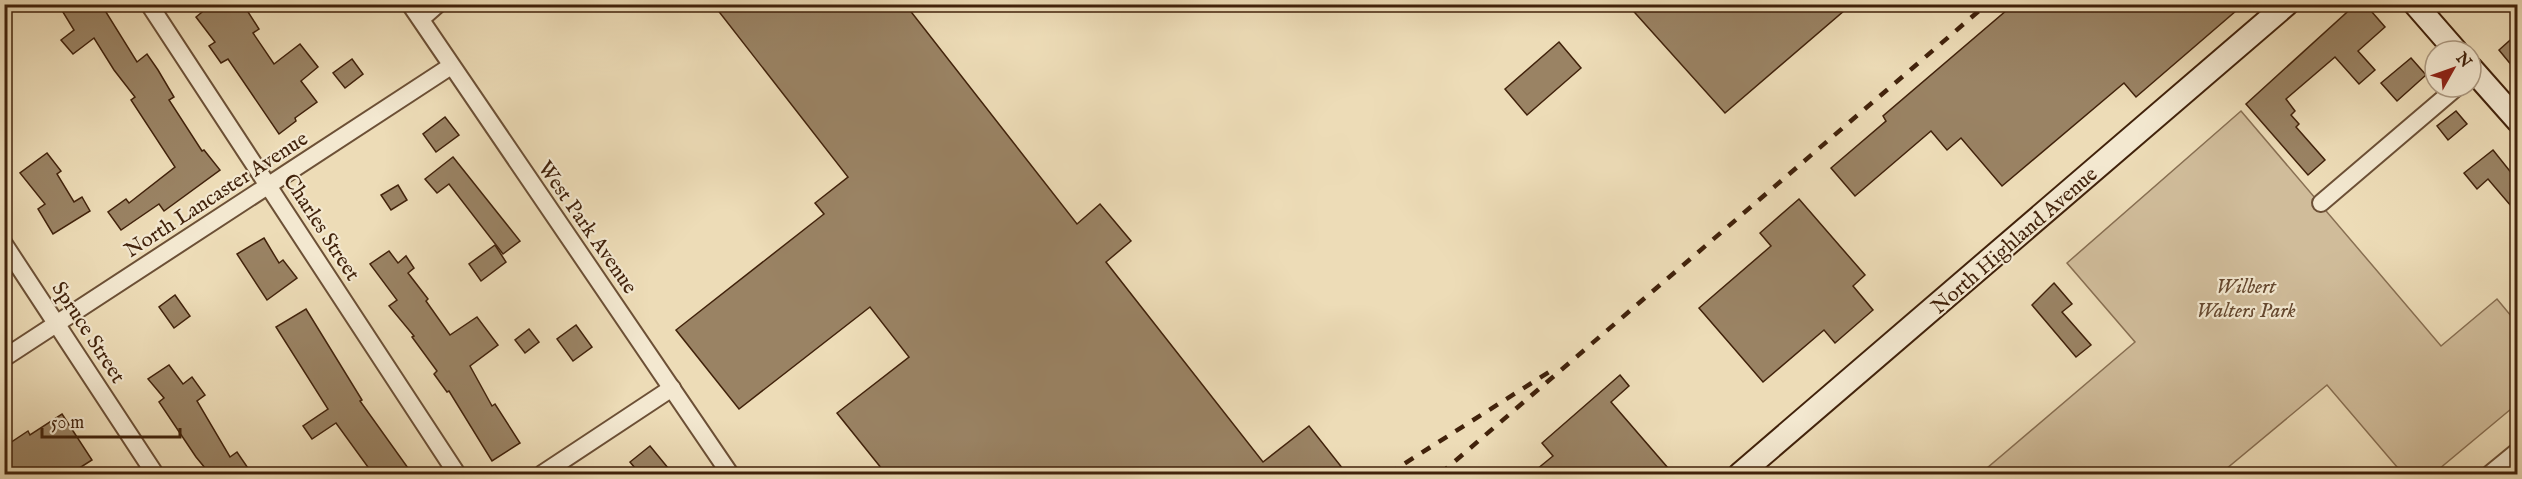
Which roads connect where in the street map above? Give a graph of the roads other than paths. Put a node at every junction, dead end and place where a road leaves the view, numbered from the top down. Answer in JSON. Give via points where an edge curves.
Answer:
{"nodes":[{"id":1,"x":149,"y":4,"type":"edge"},
{"id":2,"x":410,"y":4,"type":"edge"},
{"id":3,"x":438,"y":4,"type":"edge"},
{"id":4,"x":2287,"y":4,"type":"edge"},
{"id":5,"x":2415,"y":4,"type":"edge"},
{"id":6,"x":421,"y":20,"type":"junction"},
{"id":7,"x":2446,"y":39,"type":"edge"},
{"id":8,"x":451,"y":66,"type":"junction"},
{"id":9,"x":2483,"y":84,"type":"edge"},
{"id":10,"x":2443,"y":99,"type":"edge"},
{"id":11,"x":2517,"y":121,"type":"edge"},
{"id":12,"x":268,"y":187,"type":"junction"},
{"id":13,"x":2321,"y":203,"type":"dead end"},
{"id":14,"x":4,"y":244,"type":"edge"},
{"id":15,"x":57,"y":323,"type":"junction"},
{"id":16,"x":4,"y":358,"type":"edge"},
{"id":17,"x":672,"y":388,"type":"junction"},
{"id":18,"x":2517,"y":451,"type":"edge"},
{"id":19,"x":155,"y":474,"type":"edge"},
{"id":20,"x":457,"y":474,"type":"edge"},
{"id":21,"x":542,"y":474,"type":"edge"},
{"id":22,"x":730,"y":474,"type":"edge"},
{"id":23,"x":1740,"y":474,"type":"edge"},
{"id":24,"x":2490,"y":474,"type":"edge"}],
"edges":[{"from":1,"to":12,"type":"street","name":"Charles Street"},
{"from":2,"to":6,"type":"street","name":"West Park Avenue"},
{"from":3,"to":6,"type":"street"},
{"from":4,"to":23,"type":"street","name":"North Highland Avenue"},
{"from":5,"to":7,"type":"street"},
{"from":6,"to":8,"type":"street","name":"West Park Avenue"},
{"from":8,"to":12,"type":"street","name":"North Lancaster Avenue"},
{"from":8,"to":17,"type":"street","name":"West Park Avenue"},
{"from":9,"to":11,"type":"street"},
{"from":10,"to":13,"type":"street"},
{"from":12,"to":15,"type":"street","name":"North Lancaster Avenue"},
{"from":12,"to":20,"type":"street","name":"Charles Street"},
{"from":14,"to":15,"type":"street","name":"Spruce Street"},
{"from":15,"to":16,"type":"street","name":"North Lancaster Avenue"},
{"from":15,"to":19,"type":"street","name":"Spruce Street"},
{"from":17,"to":21,"type":"street"},
{"from":17,"to":22,"type":"street","name":"West Park Avenue"},
{"from":18,"to":24,"type":"street"}]}
